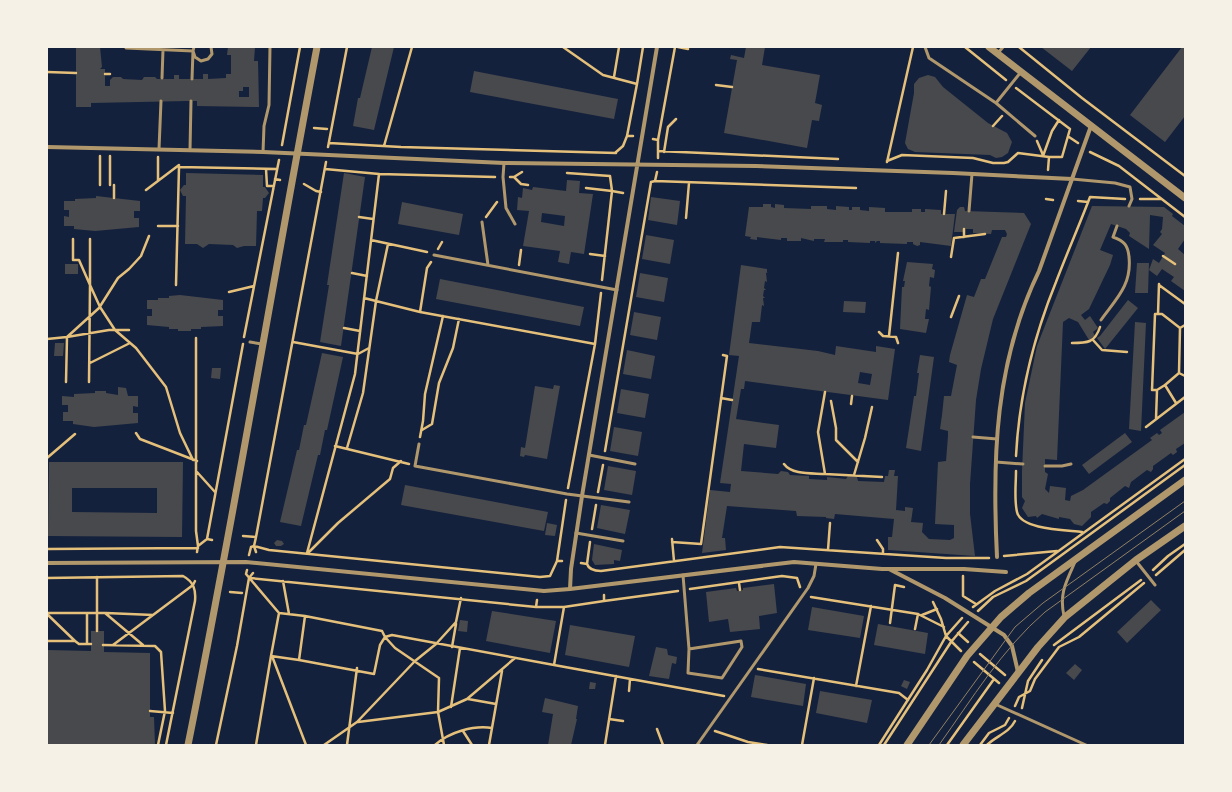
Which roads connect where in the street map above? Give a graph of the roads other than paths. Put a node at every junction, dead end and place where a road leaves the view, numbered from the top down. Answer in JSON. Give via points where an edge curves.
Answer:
{"nodes":[{"id":1,"x":211,"y":47,"type":"edge"},
{"id":2,"x":270,"y":47,"type":"edge"},
{"id":3,"x":317,"y":47,"type":"edge"},
{"id":4,"x":657,"y":47,"type":"edge"},
{"id":5,"x":925,"y":47,"type":"edge"},
{"id":6,"x":989,"y":47,"type":"edge"},
{"id":7,"x":1003,"y":47,"type":"edge"},
{"id":8,"x":126,"y":48,"type":"dead end"},
{"id":9,"x":194,"y":49,"type":"edge"},
{"id":10,"x":163,"y":50,"type":"junction"},
{"id":11,"x":998,"y":53,"type":"junction"},
{"id":12,"x":1022,"y":72,"type":"junction"},
{"id":13,"x":162,"y":78,"type":"dead end"},
{"id":14,"x":192,"y":79,"type":"dead end"},
{"id":15,"x":161,"y":101,"type":"dead end"},
{"id":16,"x":191,"y":101,"type":"dead end"},
{"id":17,"x":996,"y":104,"type":"junction"},
{"id":18,"x":1091,"y":126,"type":"junction"},
{"id":19,"x":1035,"y":136,"type":"road end"},
{"id":20,"x":47,"y":147,"type":"edge"},
{"id":21,"x":159,"y":149,"type":"junction"},
{"id":22,"x":190,"y":150,"type":"junction"},
{"id":23,"x":263,"y":152,"type":"junction"},
{"id":24,"x":298,"y":154,"type":"junction"},
{"id":25,"x":504,"y":163,"type":"junction"},
{"id":26,"x":638,"y":164,"type":"junction"},
{"id":27,"x":972,"y":174,"type":"junction"},
{"id":28,"x":1072,"y":179,"type":"junction"},
{"id":29,"x":1185,"y":198,"type":"edge"},
{"id":30,"x":1129,"y":206,"type":"dead end"},
{"id":31,"x":969,"y":211,"type":"dead end"},
{"id":32,"x":482,"y":222,"type":"road end"},
{"id":33,"x":515,"y":224,"type":"dead end"},
{"id":34,"x":1116,"y":226,"type":"dead end"},
{"id":35,"x":434,"y":255,"type":"road end"},
{"id":36,"x":488,"y":265,"type":"junction"},
{"id":37,"x":617,"y":290,"type":"junction"},
{"id":38,"x":1101,"y":320,"type":"road end"},
{"id":39,"x":250,"y":342,"type":"dead end"},
{"id":40,"x":262,"y":344,"type":"junction"},
{"id":41,"x":973,"y":437,"type":"dead end"},
{"id":42,"x":997,"y":439,"type":"junction"},
{"id":43,"x":419,"y":444,"type":"road end"},
{"id":44,"x":589,"y":455,"type":"junction"},
{"id":45,"x":996,"y":462,"type":"junction"},
{"id":46,"x":635,"y":464,"type":"dead end"},
{"id":47,"x":1023,"y":464,"type":"dead end"},
{"id":48,"x":1071,"y":464,"type":"dead end"},
{"id":49,"x":1045,"y":466,"type":"dead end"},
{"id":50,"x":1185,"y":480,"type":"edge"},
{"id":51,"x":582,"y":496,"type":"junction"},
{"id":52,"x":630,"y":502,"type":"dead end"},
{"id":53,"x":1185,"y":526,"type":"edge"},
{"id":54,"x":576,"y":533,"type":"junction"},
{"id":55,"x":623,"y":541,"type":"dead end"},
{"id":56,"x":997,"y":557,"type":"dead end"},
{"id":57,"x":1076,"y":559,"type":"junction"},
{"id":58,"x":1136,"y":560,"type":"junction"},
{"id":59,"x":224,"y":561,"type":"junction"},
{"id":60,"x":47,"y":563,"type":"edge"},
{"id":61,"x":816,"y":564,"type":"junction"},
{"id":62,"x":889,"y":569,"type":"junction"},
{"id":63,"x":1006,"y":572,"type":"dead end"},
{"id":64,"x":683,"y":575,"type":"junction"},
{"id":65,"x":1155,"y":585,"type":"dead end"},
{"id":66,"x":570,"y":589,"type":"junction"},
{"id":67,"x":1065,"y":617,"type":"junction"},
{"id":68,"x":992,"y":627,"type":"junction"},
{"id":69,"x":689,"y":649,"type":"junction"},
{"id":70,"x":1018,"y":673,"type":"junction"},
{"id":71,"x":995,"y":704,"type":"junction"},
{"id":72,"x":188,"y":745,"type":"edge"},
{"id":73,"x":697,"y":745,"type":"edge"},
{"id":74,"x":907,"y":745,"type":"edge"},
{"id":75,"x":963,"y":745,"type":"edge"},
{"id":76,"x":1086,"y":745,"type":"edge"}],
"edges":[{"from":1,"to":9,"type":"lane","via":[[212,54],[208,59],[201,61],[195,57]]},
{"from":2,"to":23,"type":"lane","via":[[269,105],[264,126]]},
{"from":3,"to":24,"type":"street"},
{"from":4,"to":26,"type":"street"},
{"from":5,"to":17,"type":"lane","via":[[929,58]]},
{"from":6,"to":11,"type":"street"},
{"from":7,"to":11,"type":"lane"},
{"from":8,"to":10,"type":"lane"},
{"from":9,"to":10,"type":"lane"},
{"from":9,"to":14,"type":"lane"},
{"from":10,"to":13,"type":"lane"},
{"from":11,"to":12,"type":"street"},
{"from":12,"to":17,"type":"lane"},
{"from":12,"to":18,"type":"street"},
{"from":15,"to":21,"type":"lane"},
{"from":16,"to":22,"type":"lane"},
{"from":17,"to":19,"type":"lane"},
{"from":18,"to":28,"type":"street"},
{"from":18,"to":29,"type":"street"},
{"from":20,"to":21,"type":"street"},
{"from":21,"to":22,"type":"street"},
{"from":22,"to":23,"type":"street"},
{"from":23,"to":24,"type":"street"},
{"from":24,"to":25,"type":"street"},
{"from":24,"to":40,"type":"street"},
{"from":25,"to":26,"type":"street"},
{"from":25,"to":33,"type":"lane","via":[[502,177],[506,208]]},
{"from":26,"to":27,"type":"street"},
{"from":26,"to":37,"type":"street"},
{"from":27,"to":28,"type":"street"},
{"from":27,"to":31,"type":"lane"},
{"from":28,"to":30,"type":"lane","via":[[1130,187],[1132,193]]},
{"from":28,"to":42,"type":"street","via":[[1007,357],[1000,397]]},
{"from":32,"to":36,"type":"lane"},
{"from":34,"to":38,"type":"lane","via":[[1113,237],[1124,241],[1128,248],[1129,279]]},
{"from":35,"to":36,"type":"lane"},
{"from":36,"to":37,"type":"lane"},
{"from":37,"to":44,"type":"street"},
{"from":39,"to":40,"type":"lane"},
{"from":40,"to":59,"type":"street"},
{"from":41,"to":42,"type":"lane"},
{"from":42,"to":45,"type":"street"},
{"from":43,"to":51,"type":"lane","via":[[415,466]]},
{"from":44,"to":46,"type":"lane"},
{"from":44,"to":51,"type":"street"},
{"from":45,"to":47,"type":"lane"},
{"from":45,"to":56,"type":"street"},
{"from":48,"to":49,"type":"lane"},
{"from":50,"to":57,"type":"street"},
{"from":51,"to":52,"type":"lane"},
{"from":51,"to":54,"type":"street"},
{"from":53,"to":58,"type":"street"},
{"from":54,"to":55,"type":"lane"},
{"from":54,"to":66,"type":"street"},
{"from":57,"to":67,"type":"lane","via":[[1063,589],[1061,602]]},
{"from":57,"to":68,"type":"street","via":[[1029,593]]},
{"from":58,"to":65,"type":"lane"},
{"from":58,"to":67,"type":"street"},
{"from":59,"to":60,"type":"street"},
{"from":59,"to":66,"type":"street","via":[[532,590]]},
{"from":59,"to":72,"type":"street"},
{"from":61,"to":62,"type":"street"},
{"from":61,"to":64,"type":"street","via":[[781,563]]},
{"from":61,"to":73,"type":"lane","via":[[814,576],[802,595]]},
{"from":62,"to":63,"type":"street"},
{"from":62,"to":68,"type":"street","via":[[945,598]]},
{"from":64,"to":66,"type":"street"},
{"from":64,"to":69,"type":"lane"},
{"from":67,"to":70,"type":"street"},
{"from":68,"to":70,"type":"street","via":[[1004,635],[1012,646]]},
{"from":68,"to":74,"type":"street","via":[[967,656]]},
{"from":69,"to":69,"type":"lane","via":[[688,673],[722,678],[742,647],[741,641]]},
{"from":70,"to":71,"type":"street"},
{"from":71,"to":75,"type":"street"},
{"from":71,"to":76,"type":"lane"}]}
